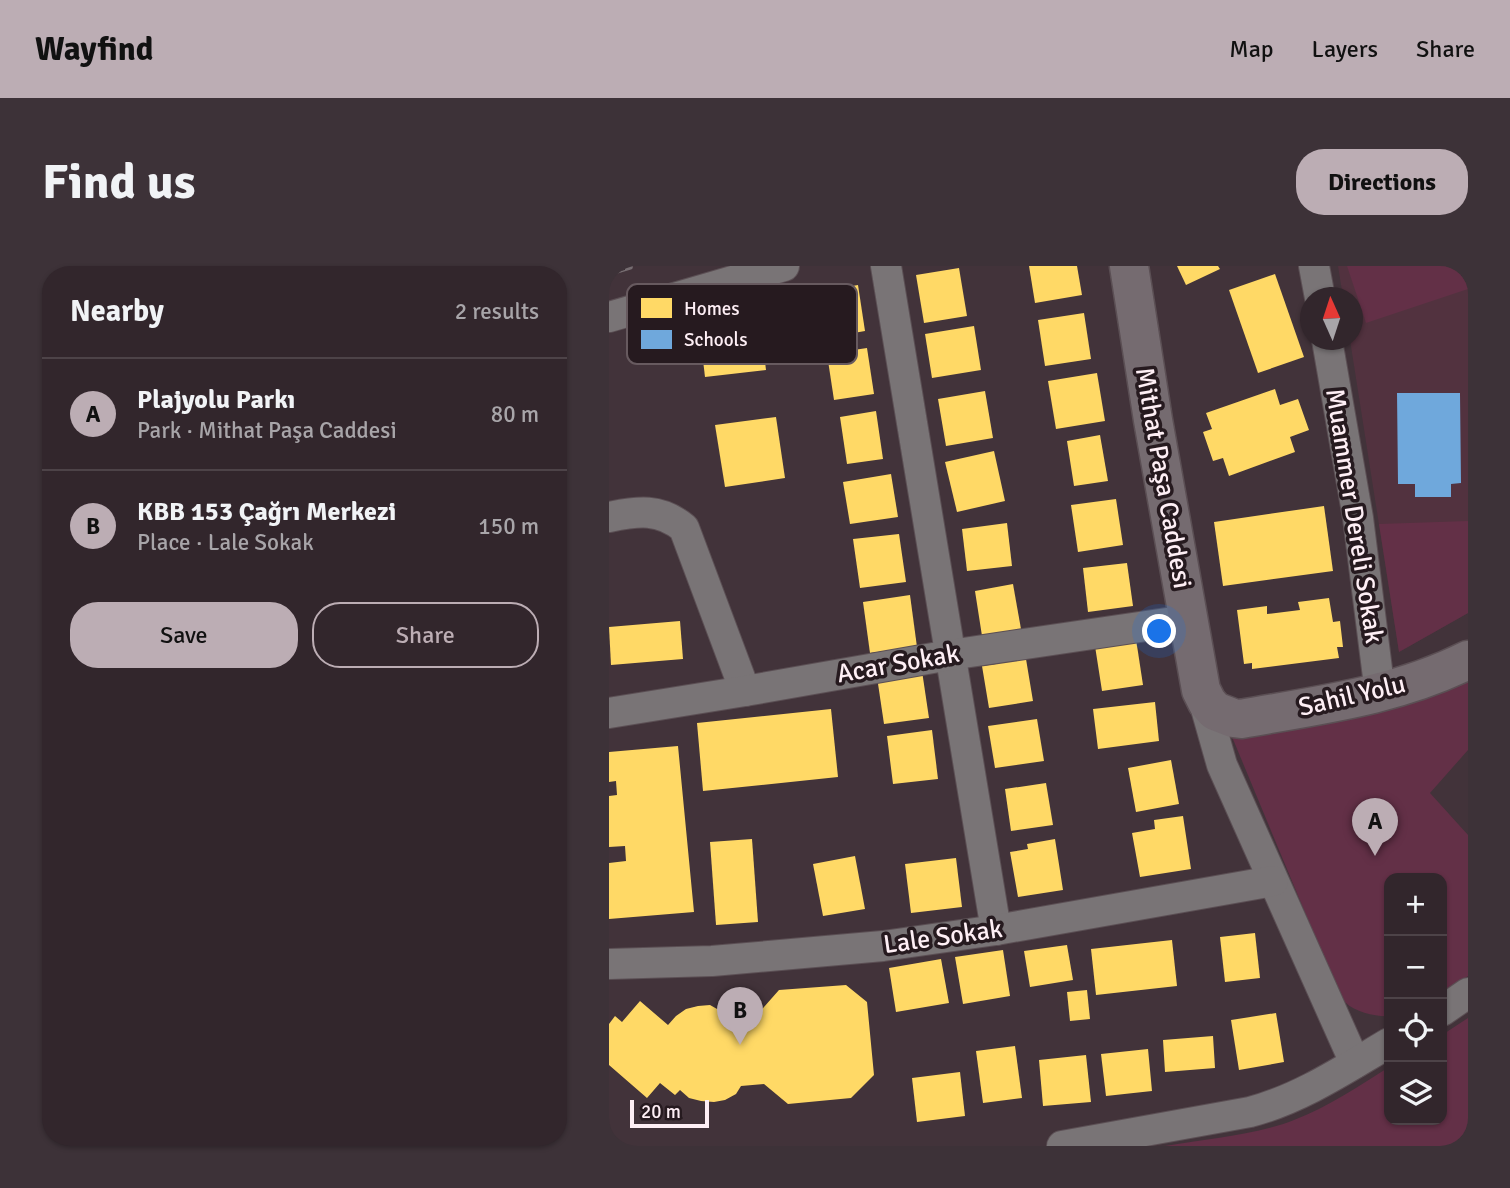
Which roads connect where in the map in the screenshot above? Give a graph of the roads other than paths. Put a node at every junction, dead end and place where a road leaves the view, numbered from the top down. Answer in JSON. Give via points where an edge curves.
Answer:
{"nodes":[{"id":1,"x":784,"y":266,"type":"edge"},
{"id":2,"x":885,"y":266,"type":"edge"},
{"id":3,"x":1129,"y":266,"type":"edge"},
{"id":4,"x":1314,"y":266,"type":"edge"},
{"id":5,"x":722,"y":284,"type":"edge"},
{"id":6,"x":1318,"y":287,"type":"edge"},
{"id":7,"x":627,"y":312,"type":"edge"},
{"id":8,"x":609,"y":317,"type":"edge"},
{"id":9,"x":1329,"y":350,"type":"edge"},
{"id":10,"x":609,"y":517,"type":"edge"},
{"id":11,"x":1187,"y":620,"type":"junction"},
{"id":12,"x":950,"y":655,"type":"junction"},
{"id":13,"x":1468,"y":660,"type":"edge"},
{"id":14,"x":745,"y":691,"type":"junction"},
{"id":15,"x":1380,"y":693,"type":"junction"},
{"id":16,"x":609,"y":713,"type":"edge"},
{"id":17,"x":1223,"y":727,"type":"junction"},
{"id":18,"x":1273,"y":881,"type":"junction"},
{"id":19,"x":996,"y":930,"type":"junction"},
{"id":20,"x":609,"y":964,"type":"edge"},
{"id":21,"x":1468,"y":993,"type":"edge"},
{"id":22,"x":1447,"y":1008,"type":"edge"},
{"id":23,"x":1384,"y":1046,"type":"edge"},
{"id":24,"x":1356,"y":1063,"type":"junction"},
{"id":25,"x":1062,"y":1146,"type":"edge"}],
"edges":[{"from":1,"to":5,"type":"street"},
{"from":2,"to":12,"type":"street"},
{"from":3,"to":11,"type":"main road","name":"Mithat Paşa Caddesi"},
{"from":4,"to":6,"type":"street"},
{"from":7,"to":8,"type":"street"},
{"from":9,"to":15,"type":"street","name":"Muammer Dereli Sokak","via":[[1358,518]]},
{"from":10,"to":14,"type":"street","via":[[655,513],[684,528]]},
{"from":11,"to":12,"type":"street","name":"Acar Sokak"},
{"from":11,"to":17,"type":"main road","name":"Mithat Paşa Caddesi","via":[[1201,690]]},
{"from":12,"to":14,"type":"street","name":"Acar Sokak"},
{"from":12,"to":19,"type":"street"},
{"from":13,"to":15,"type":"main road","name":"Sahil Yolu"},
{"from":14,"to":16,"type":"street","name":"Acar Sokak"},
{"from":15,"to":17,"type":"main road","name":"Sahil Yolu","via":[[1241,719]]},
{"from":17,"to":18,"type":"street","via":[[1222,765]]},
{"from":18,"to":19,"type":"street","name":"Lale Sokak"},
{"from":18,"to":24,"type":"street"},
{"from":19,"to":20,"type":"street","name":"Lale Sokak","via":[[712,961]]},
{"from":21,"to":22,"type":"street"},
{"from":23,"to":24,"type":"street"},
{"from":24,"to":25,"type":"street","via":[[1270,1107]]}]}
